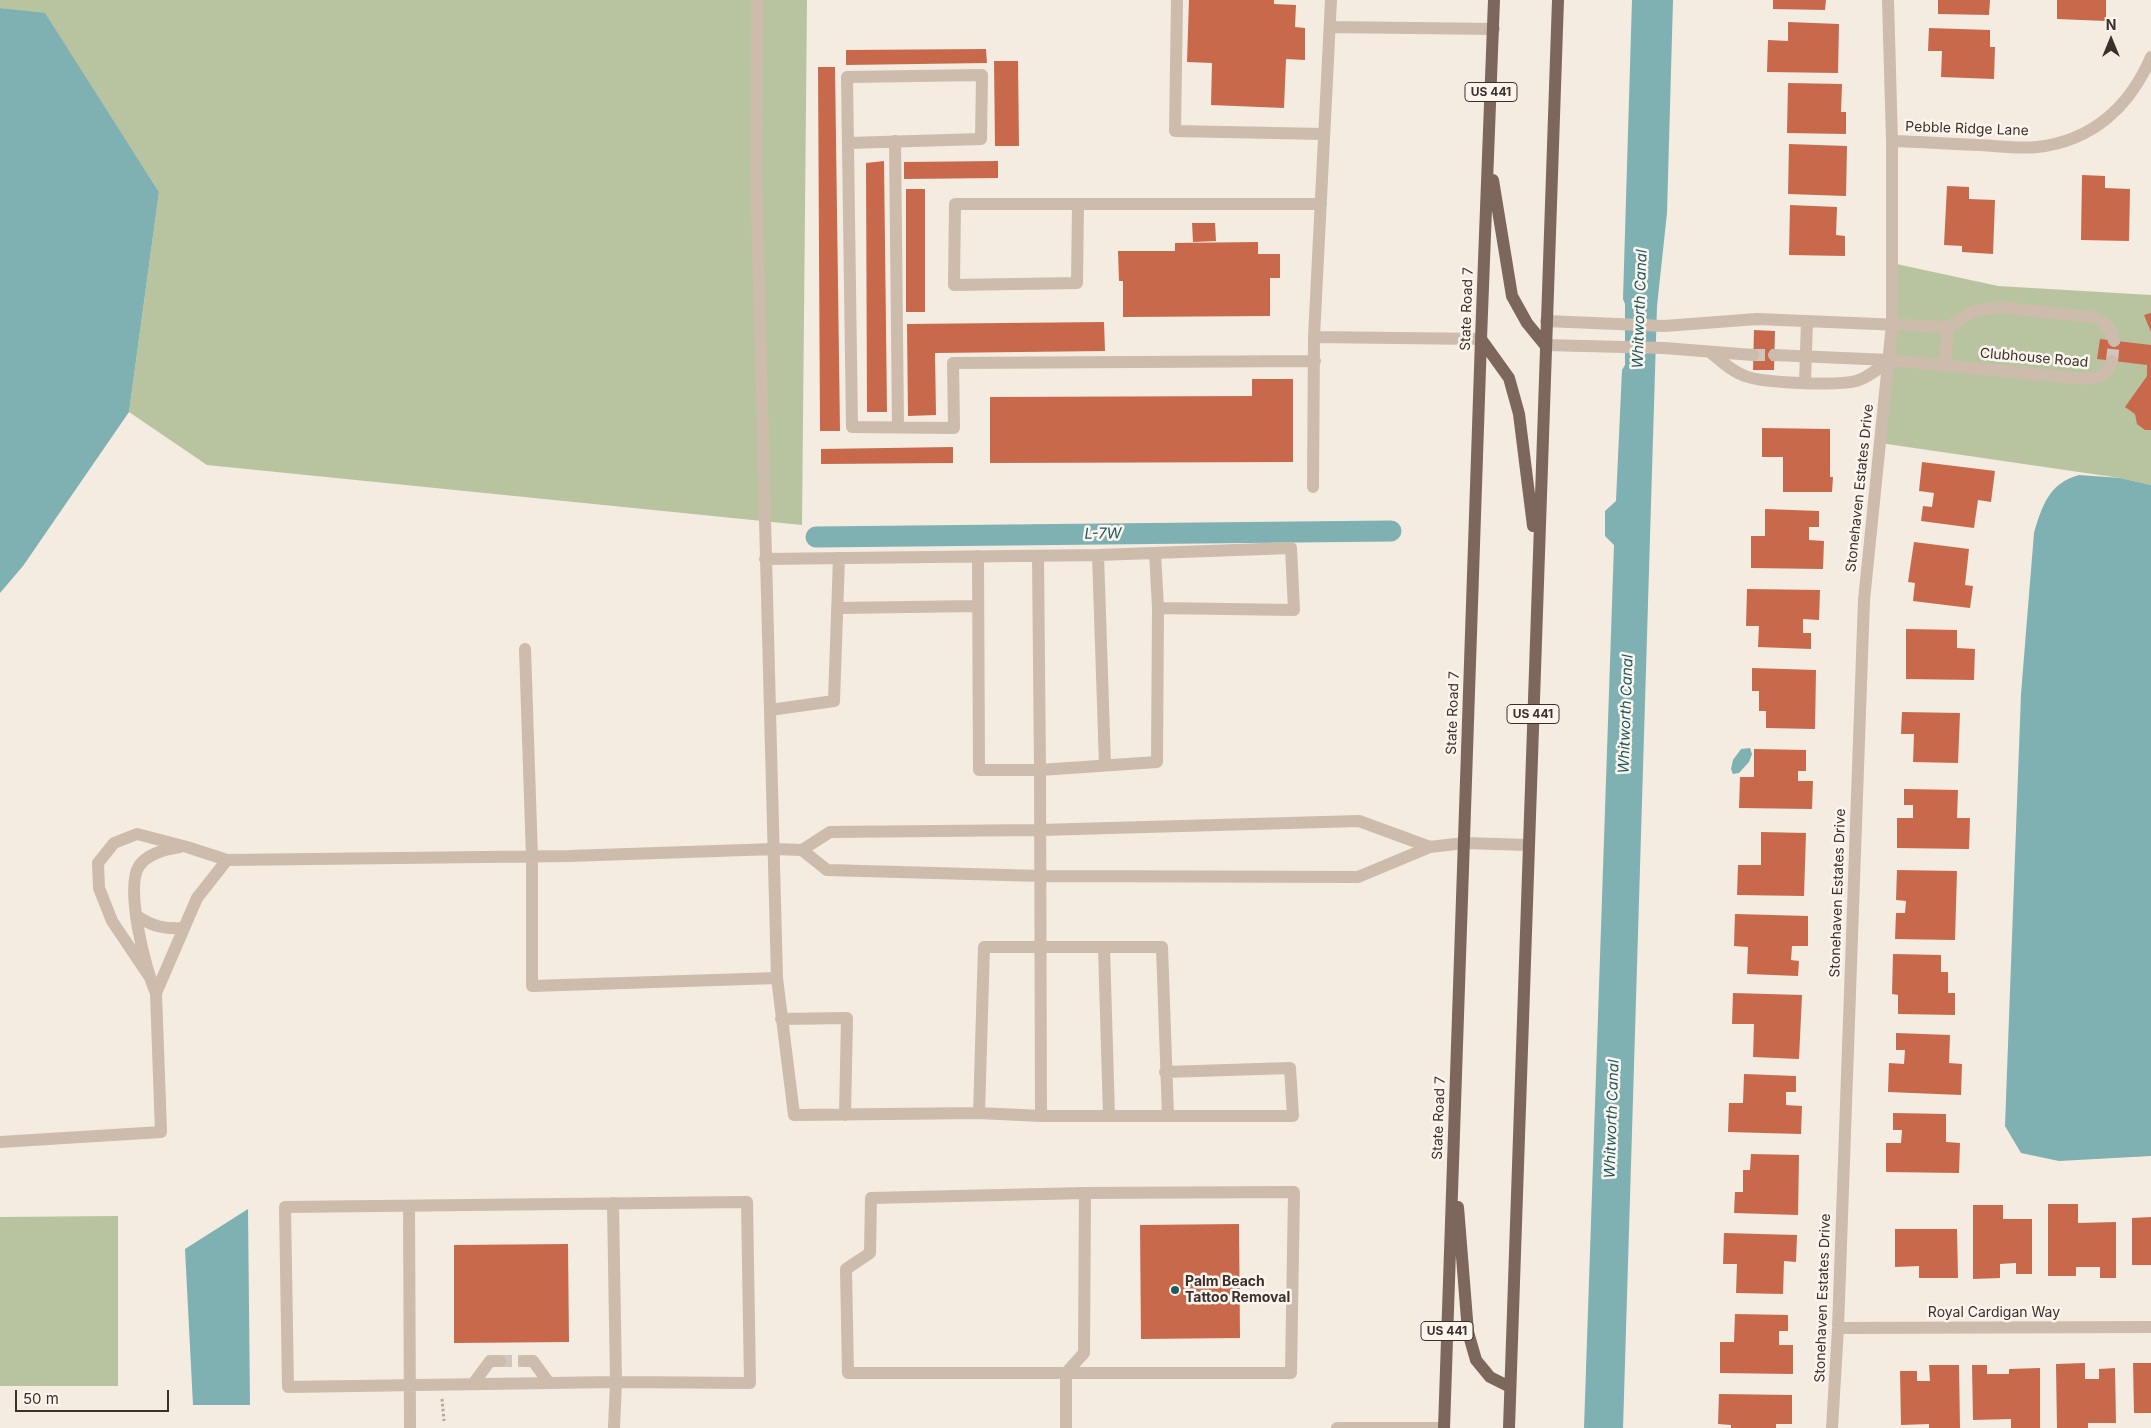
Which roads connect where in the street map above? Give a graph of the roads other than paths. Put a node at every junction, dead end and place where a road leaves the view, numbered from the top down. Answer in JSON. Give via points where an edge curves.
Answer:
{"nodes":[{"id":1,"x":757,"y":0,"type":"edge"},
{"id":2,"x":1177,"y":0,"type":"edge"},
{"id":3,"x":1331,"y":0,"type":"edge"},
{"id":4,"x":1494,"y":0,"type":"edge"},
{"id":5,"x":1558,"y":0,"type":"edge"},
{"id":6,"x":1888,"y":0,"type":"edge"},
{"id":7,"x":1330,"y":27,"type":"junction"},
{"id":8,"x":1494,"y":29,"type":"junction"},
{"id":9,"x":2151,"y":56,"type":"edge"},
{"id":10,"x":1324,"y":134,"type":"junction"},
{"id":11,"x":895,"y":141,"type":"junction"},
{"id":12,"x":1892,"y":141,"type":"junction"},
{"id":13,"x":848,"y":142,"type":"junction"},
{"id":14,"x":1488,"y":155,"type":"junction"},
{"id":15,"x":1078,"y":204,"type":"junction"},
{"id":16,"x":1321,"y":204,"type":"junction"},
{"id":17,"x":1546,"y":320,"type":"junction"},
{"id":18,"x":1807,"y":320,"type":"junction"},
{"id":19,"x":1892,"y":324,"type":"junction"},
{"id":20,"x":1948,"y":327,"type":"junction"},
{"id":21,"x":1314,"y":337,"type":"junction"},
{"id":22,"x":1481,"y":339,"type":"junction"},
{"id":23,"x":2114,"y":341,"type":"tunnel mouth"},
{"id":24,"x":1545,"y":345,"type":"junction"},
{"id":25,"x":1710,"y":352,"type":"junction"},
{"id":26,"x":1753,"y":354,"type":"tunnel mouth"},
{"id":27,"x":1774,"y":355,"type":"tunnel mouth"},
{"id":28,"x":1806,"y":356,"type":"junction"},
{"id":29,"x":1889,"y":360,"type":"junction"},
{"id":30,"x":1315,"y":361,"type":"junction"},
{"id":31,"x":2112,"y":361,"type":"tunnel mouth"},
{"id":32,"x":1945,"y":365,"type":"junction"},
{"id":33,"x":1805,"y":382,"type":"junction"},
{"id":34,"x":898,"y":427,"type":"junction"},
{"id":35,"x":1313,"y":487,"type":"dead end"},
{"id":36,"x":1155,"y":553,"type":"junction"},
{"id":37,"x":1098,"y":555,"type":"junction"},
{"id":38,"x":978,"y":556,"type":"junction"},
{"id":39,"x":1038,"y":556,"type":"junction"},
{"id":40,"x":839,"y":558,"type":"junction"},
{"id":41,"x":766,"y":559,"type":"junction"},
{"id":42,"x":1538,"y":568,"type":"junction"},
{"id":43,"x":978,"y":606,"type":"junction"},
{"id":44,"x":837,"y":608,"type":"junction"},
{"id":45,"x":1158,"y":608,"type":"junction"},
{"id":46,"x":525,"y":649,"type":"dead end"},
{"id":47,"x":770,"y":710,"type":"junction"},
{"id":48,"x":1105,"y":765,"type":"junction"},
{"id":49,"x":1040,"y":770,"type":"junction"},
{"id":50,"x":1040,"y":830,"type":"junction"},
{"id":51,"x":1464,"y":844,"type":"junction"},
{"id":52,"x":1528,"y":845,"type":"junction"},
{"id":53,"x":187,"y":846,"type":"junction"},
{"id":54,"x":1430,"y":847,"type":"junction"},
{"id":55,"x":775,"y":848,"type":"junction"},
{"id":56,"x":802,"y":850,"type":"junction"},
{"id":57,"x":532,"y":857,"type":"junction"},
{"id":58,"x":227,"y":860,"type":"junction"},
{"id":59,"x":1040,"y":876,"type":"junction"},
{"id":60,"x":137,"y":916,"type":"junction"},
{"id":61,"x":184,"y":928,"type":"junction"},
{"id":62,"x":1040,"y":947,"type":"junction"},
{"id":63,"x":1104,"y":947,"type":"junction"},
{"id":64,"x":148,"y":976,"type":"junction"},
{"id":65,"x":777,"y":978,"type":"junction"},
{"id":66,"x":156,"y":993,"type":"junction"},
{"id":67,"x":781,"y":1019,"type":"junction"},
{"id":68,"x":1165,"y":1072,"type":"junction"},
{"id":69,"x":978,"y":1113,"type":"junction"},
{"id":70,"x":845,"y":1115,"type":"junction"},
{"id":71,"x":1041,"y":1116,"type":"junction"},
{"id":72,"x":1109,"y":1116,"type":"junction"},
{"id":73,"x":1168,"y":1116,"type":"junction"},
{"id":74,"x":0,"y":1142,"type":"edge"},
{"id":75,"x":1453,"y":1148,"type":"junction"},
{"id":76,"x":1085,"y":1193,"type":"junction"},
{"id":77,"x":613,"y":1203,"type":"junction"},
{"id":78,"x":409,"y":1206,"type":"junction"},
{"id":79,"x":1838,"y":1328,"type":"junction"},
{"id":80,"x":2151,"y":1328,"type":"edge"},
{"id":81,"x":524,"y":1360,"type":"tunnel mouth"},
{"id":82,"x":500,"y":1361,"type":"tunnel mouth"},
{"id":83,"x":1066,"y":1373,"type":"junction"},
{"id":84,"x":616,"y":1382,"type":"junction"},
{"id":85,"x":549,"y":1383,"type":"junction"},
{"id":86,"x":473,"y":1384,"type":"junction"},
{"id":87,"x":410,"y":1385,"type":"junction"},
{"id":88,"x":1510,"y":1387,"type":"junction"},
{"id":89,"x":410,"y":1428,"type":"edge"},
{"id":90,"x":614,"y":1428,"type":"edge"},
{"id":91,"x":1066,"y":1428,"type":"edge"},
{"id":92,"x":1336,"y":1428,"type":"edge"},
{"id":93,"x":1444,"y":1428,"type":"edge"},
{"id":94,"x":1508,"y":1428,"type":"edge"},
{"id":95,"x":1832,"y":1428,"type":"edge"}],
"edges":[{"from":1,"to":41,"type":"street","via":[[756,174]]},
{"from":2,"to":10,"type":"street","via":[[1174,131]]},
{"from":3,"to":7,"type":"street"},
{"from":4,"to":8,"type":"main road","name":"State Road 7","number":"US 441"},
{"from":5,"to":17,"type":"main road","number":"US 441"},
{"from":6,"to":12,"type":"street","name":"Stonehaven Estates Drive"},
{"from":7,"to":8,"type":"street"},
{"from":7,"to":10,"type":"street"},
{"from":8,"to":14,"type":"main road","name":"State Road 7","number":"US 441"},
{"from":9,"to":12,"type":"street","name":"Pebble Ridge Lane","via":[[2142,78],[2108,118],[2062,142],[2037,147],[2011,147]]},
{"from":10,"to":16,"type":"street"},
{"from":11,"to":13,"type":"street"},
{"from":11,"to":13,"type":"street","via":[[981,139],[982,75],[847,77]]},
{"from":11,"to":34,"type":"street"},
{"from":12,"to":19,"type":"street","name":"Stonehaven Estates Drive"},
{"from":13,"to":34,"type":"street","via":[[852,427]]},
{"from":14,"to":22,"type":"main road","name":"State Road 7","number":"US 441"},
{"from":14,"to":24,"type":"main road","via":[[1512,296],[1526,323]]},
{"from":15,"to":15,"type":"street","via":[[955,204],[954,284],[1077,283]]},
{"from":15,"to":16,"type":"street"},
{"from":16,"to":21,"type":"street"},
{"from":17,"to":18,"type":"street","via":[[1664,326],[1757,318]]},
{"from":17,"to":24,"type":"main road","number":"US 441"},
{"from":18,"to":19,"type":"street"},
{"from":18,"to":28,"type":"street"},
{"from":19,"to":20,"type":"street"},
{"from":19,"to":29,"type":"street","name":"Stonehaven Estates Drive"},
{"from":20,"to":23,"type":"street","via":[[1974,311],[1999,307],[2093,317],[2102,320]]},
{"from":20,"to":32,"type":"street"},
{"from":21,"to":22,"type":"street"},
{"from":21,"to":30,"type":"street"},
{"from":22,"to":42,"type":"main road","via":[[1508,378],[1520,414]]},
{"from":22,"to":51,"type":"main road","name":"State Road 7","number":"US 441"},
{"from":24,"to":25,"type":"street"},
{"from":24,"to":42,"type":"main road","number":"US 441"},
{"from":25,"to":26,"type":"street"},
{"from":25,"to":33,"type":"street","via":[[1731,370],[1744,376],[1759,380]]},
{"from":27,"to":28,"type":"street"},
{"from":28,"to":29,"type":"street"},
{"from":28,"to":33,"type":"street"},
{"from":29,"to":32,"type":"street","name":"Clubhouse Road"},
{"from":29,"to":33,"type":"street","via":[[1856,381]]},
{"from":29,"to":79,"type":"street","name":"Stonehaven Estates Drive","via":[[1864,600]]},
{"from":30,"to":34,"type":"street","via":[[953,363],[954,428]]},
{"from":30,"to":35,"type":"street"},
{"from":31,"to":32,"type":"street","name":"Clubhouse Road","via":[[2102,376],[2086,379]]},
{"from":36,"to":37,"type":"street"},
{"from":36,"to":45,"type":"street"},
{"from":36,"to":45,"type":"street","via":[[1292,548],[1294,610]]},
{"from":37,"to":39,"type":"street"},
{"from":37,"to":48,"type":"street"},
{"from":38,"to":39,"type":"street"},
{"from":38,"to":40,"type":"street"},
{"from":38,"to":43,"type":"street"},
{"from":39,"to":49,"type":"street"},
{"from":40,"to":41,"type":"street"},
{"from":40,"to":44,"type":"street"},
{"from":41,"to":47,"type":"street"},
{"from":42,"to":52,"type":"main road","number":"US 441"},
{"from":43,"to":44,"type":"street"},
{"from":43,"to":49,"type":"street","via":[[978,770]]},
{"from":44,"to":47,"type":"street","via":[[834,701]]},
{"from":45,"to":48,"type":"street","via":[[1158,762]]},
{"from":46,"to":57,"type":"street"},
{"from":47,"to":55,"type":"street"},
{"from":48,"to":49,"type":"street"},
{"from":49,"to":50,"type":"street"},
{"from":50,"to":54,"type":"street","via":[[1359,821]]},
{"from":50,"to":56,"type":"street","via":[[830,832]]},
{"from":50,"to":59,"type":"street"},
{"from":51,"to":52,"type":"street"},
{"from":51,"to":54,"type":"street"},
{"from":51,"to":75,"type":"main road","name":"State Road 7","number":"US 441"},
{"from":52,"to":88,"type":"main road","number":"US 441"},
{"from":53,"to":58,"type":"street"},
{"from":53,"to":60,"type":"street","via":[[159,852],[139,866],[133,896]]},
{"from":53,"to":64,"type":"street","via":[[137,834],[114,844],[98,864],[99,888],[112,921]]},
{"from":54,"to":59,"type":"street","via":[[1358,877]]},
{"from":55,"to":56,"type":"street"},
{"from":55,"to":57,"type":"street"},
{"from":55,"to":65,"type":"street"},
{"from":56,"to":59,"type":"street","via":[[827,870]]},
{"from":57,"to":58,"type":"street"},
{"from":57,"to":65,"type":"street","via":[[532,986]]},
{"from":58,"to":61,"type":"street","via":[[197,898]]},
{"from":59,"to":62,"type":"street"},
{"from":60,"to":61,"type":"street","via":[[150,925]]},
{"from":60,"to":64,"type":"street"},
{"from":61,"to":66,"type":"street"},
{"from":62,"to":63,"type":"street"},
{"from":62,"to":69,"type":"street","via":[[984,947]]},
{"from":62,"to":71,"type":"street"},
{"from":63,"to":68,"type":"street","via":[[1162,947]]},
{"from":63,"to":72,"type":"street"},
{"from":64,"to":66,"type":"street"},
{"from":65,"to":67,"type":"street"},
{"from":66,"to":74,"type":"street","via":[[161,1132]]},
{"from":67,"to":70,"type":"street","via":[[794,1115]]},
{"from":67,"to":70,"type":"street","via":[[847,1018]]},
{"from":68,"to":73,"type":"street"},
{"from":68,"to":73,"type":"street","via":[[1290,1068],[1293,1116]]},
{"from":69,"to":70,"type":"street"},
{"from":69,"to":71,"type":"street"},
{"from":71,"to":72,"type":"street"},
{"from":72,"to":73,"type":"street"},
{"from":75,"to":88,"type":"main road","via":[[1468,1332],[1476,1360],[1490,1377]]},
{"from":75,"to":93,"type":"main road","name":"State Road 7","number":"US 441"},
{"from":76,"to":83,"type":"street","via":[[1084,1353]]},
{"from":76,"to":83,"type":"street","via":[[1294,1192],[1290,1374]]},
{"from":76,"to":83,"type":"street","via":[[871,1198],[870,1253],[846,1269],[848,1373]]},
{"from":77,"to":78,"type":"street"},
{"from":77,"to":84,"type":"street"},
{"from":77,"to":84,"type":"street","via":[[748,1202],[750,1383]]},
{"from":78,"to":87,"type":"street"},
{"from":78,"to":87,"type":"street","via":[[285,1207],[288,1387]]},
{"from":79,"to":80,"type":"street","name":"Royal Cardigan Way"},
{"from":79,"to":95,"type":"street","name":"Stonehaven Estates Drive"},
{"from":81,"to":85,"type":"street","via":[[534,1360]]},
{"from":82,"to":86,"type":"street","via":[[490,1361]]},
{"from":83,"to":91,"type":"street"},
{"from":84,"to":85,"type":"street"},
{"from":84,"to":90,"type":"street"},
{"from":85,"to":86,"type":"street"},
{"from":86,"to":87,"type":"street"},
{"from":87,"to":89,"type":"street"},
{"from":88,"to":94,"type":"main road","number":"US 441"},
{"from":92,"to":93,"type":"street"}]}
